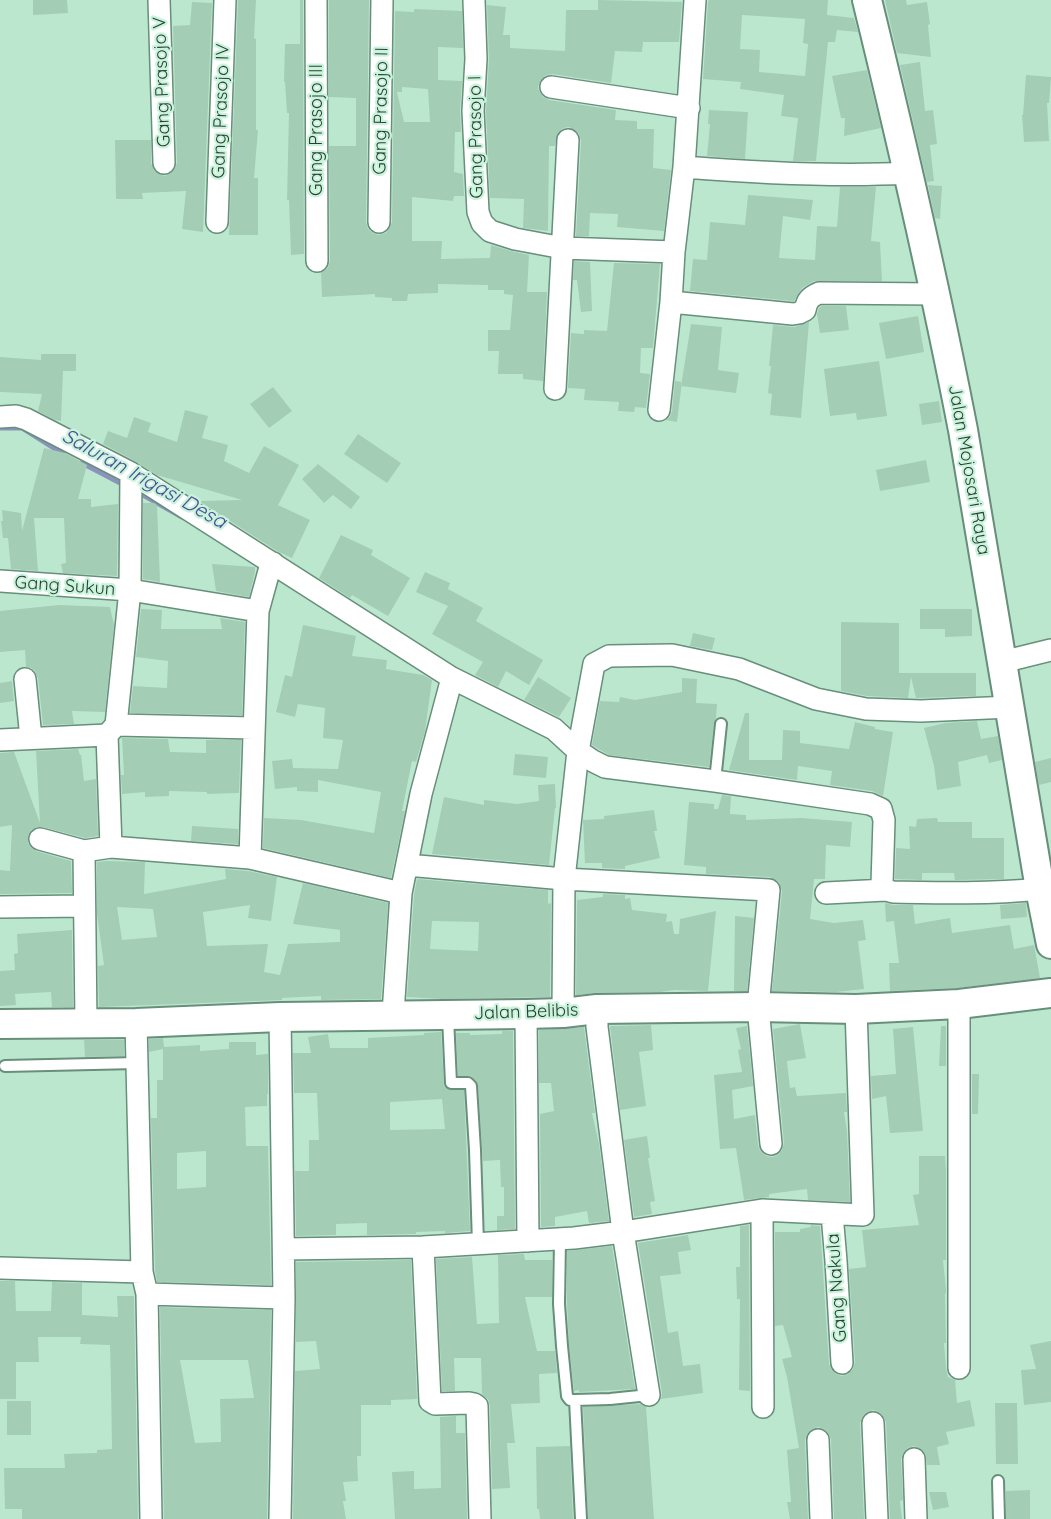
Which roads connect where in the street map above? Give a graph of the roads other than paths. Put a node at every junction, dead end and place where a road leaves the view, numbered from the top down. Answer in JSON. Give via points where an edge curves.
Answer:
{"nodes":[{"id":1,"x":159,"y":0,"type":"edge"},
{"id":2,"x":225,"y":0,"type":"edge"},
{"id":3,"x":316,"y":0,"type":"edge"},
{"id":4,"x":382,"y":0,"type":"edge"},
{"id":5,"x":474,"y":0,"type":"edge"},
{"id":6,"x":695,"y":0,"type":"edge"},
{"id":7,"x":867,"y":0,"type":"edge"},
{"id":8,"x":551,"y":87,"type":"dead end"},
{"id":9,"x":689,"y":108,"type":"junction"},
{"id":10,"x":568,"y":140,"type":"dead end"},
{"id":11,"x":164,"y":163,"type":"dead end"},
{"id":12,"x":684,"y":167,"type":"junction"},
{"id":13,"x":909,"y":173,"type":"junction"},
{"id":14,"x":217,"y":222,"type":"dead end"},
{"id":15,"x":379,"y":222,"type":"dead end"},
{"id":16,"x":563,"y":249,"type":"junction"},
{"id":17,"x":674,"y":252,"type":"junction"},
{"id":18,"x":317,"y":261,"type":"dead end"},
{"id":19,"x":936,"y":294,"type":"junction"},
{"id":20,"x":671,"y":302,"type":"junction"},
{"id":21,"x":555,"y":389,"type":"dead end"},
{"id":22,"x":659,"y":410,"type":"dead end"},
{"id":23,"x":0,"y":417,"type":"edge"},
{"id":24,"x":131,"y":473,"type":"junction"},
{"id":25,"x":273,"y":563,"type":"junction"},
{"id":26,"x":0,"y":581,"type":"edge"},
{"id":27,"x":130,"y":590,"type":"junction"},
{"id":28,"x":258,"y":611,"type":"junction"},
{"id":29,"x":1051,"y":650,"type":"edge"},
{"id":30,"x":1002,"y":662,"type":"junction"},
{"id":31,"x":452,"y":678,"type":"junction"},
{"id":32,"x":25,"y":679,"type":"dead end"},
{"id":33,"x":1010,"y":707,"type":"junction"},
{"id":34,"x":721,"y":724,"type":"dead end"},
{"id":35,"x":254,"y":728,"type":"junction"},
{"id":36,"x":112,"y":730,"type":"junction"},
{"id":37,"x":31,"y":738,"type":"junction"},
{"id":38,"x":0,"y":740,"type":"edge"},
{"id":39,"x":578,"y":751,"type":"junction"},
{"id":40,"x":715,"y":782,"type":"junction"},
{"id":41,"x":40,"y":839,"type":"dead end"},
{"id":42,"x":111,"y":847,"type":"junction"},
{"id":43,"x":84,"y":851,"type":"junction"},
{"id":44,"x":250,"y":858,"type":"junction"},
{"id":45,"x":407,"y":865,"type":"junction"},
{"id":46,"x":564,"y":879,"type":"junction"},
{"id":47,"x":1040,"y":889,"type":"junction"},
{"id":48,"x":886,"y":890,"type":"junction"},
{"id":49,"x":402,"y":893,"type":"junction"},
{"id":50,"x":826,"y":893,"type":"dead end"},
{"id":51,"x":84,"y":906,"type":"junction"},
{"id":52,"x":0,"y":907,"type":"edge"},
{"id":53,"x":1051,"y":944,"type":"edge"},
{"id":54,"x":1051,"y":993,"type":"edge"},
{"id":55,"x":959,"y":1004,"type":"junction"},
{"id":56,"x":758,"y":1007,"type":"junction"},
{"id":57,"x":597,"y":1009,"type":"junction"},
{"id":58,"x":856,"y":1009,"type":"junction"},
{"id":59,"x":562,"y":1013,"type":"junction"},
{"id":60,"x":393,"y":1014,"type":"junction"},
{"id":61,"x":448,"y":1014,"type":"junction"},
{"id":62,"x":526,"y":1014,"type":"junction"},
{"id":63,"x":279,"y":1017,"type":"junction"},
{"id":64,"x":136,"y":1023,"type":"junction"},
{"id":65,"x":0,"y":1024,"type":"edge"},
{"id":66,"x":86,"y":1024,"type":"junction"},
{"id":67,"x":137,"y":1063,"type":"junction"},
{"id":68,"x":5,"y":1066,"type":"dead end"},
{"id":69,"x":771,"y":1144,"type":"dead end"},
{"id":70,"x":762,"y":1210,"type":"junction"},
{"id":71,"x":832,"y":1214,"type":"junction"},
{"id":72,"x":622,"y":1232,"type":"junction"},
{"id":73,"x":560,"y":1239,"type":"junction"},
{"id":74,"x":528,"y":1241,"type":"junction"},
{"id":75,"x":478,"y":1244,"type":"junction"},
{"id":76,"x":423,"y":1247,"type":"junction"},
{"id":77,"x":284,"y":1249,"type":"junction"},
{"id":78,"x":0,"y":1268,"type":"edge"},
{"id":79,"x":142,"y":1272,"type":"junction"},
{"id":80,"x":147,"y":1294,"type":"junction"},
{"id":81,"x":284,"y":1298,"type":"junction"},
{"id":82,"x":842,"y":1363,"type":"dead end"},
{"id":83,"x":959,"y":1368,"type":"dead end"},
{"id":84,"x":650,"y":1395,"type":"joint"},
{"id":85,"x":575,"y":1400,"type":"junction"},
{"id":86,"x":763,"y":1407,"type":"dead end"},
{"id":87,"x":873,"y":1423,"type":"dead end"},
{"id":88,"x":818,"y":1440,"type":"dead end"},
{"id":89,"x":914,"y":1459,"type":"dead end"},
{"id":90,"x":998,"y":1481,"type":"dead end"},
{"id":91,"x":151,"y":1519,"type":"edge"},
{"id":92,"x":280,"y":1519,"type":"edge"},
{"id":93,"x":480,"y":1519,"type":"edge"},
{"id":94,"x":581,"y":1519,"type":"edge"},
{"id":95,"x":821,"y":1519,"type":"edge"},
{"id":96,"x":877,"y":1519,"type":"edge"},
{"id":97,"x":916,"y":1519,"type":"edge"},
{"id":98,"x":999,"y":1519,"type":"edge"}],
"edges":[{"from":1,"to":11,"type":"street","name":"Gang Prasojo V"},
{"from":2,"to":14,"type":"street","name":"Gang Prasojo IV"},
{"from":3,"to":18,"type":"street","name":"Gang Prasojo III"},
{"from":4,"to":15,"type":"street","name":"Gang Prasojo II"},
{"from":5,"to":16,"type":"street","name":"Gang Prasojo I","via":[[473,121],[482,224],[490,231],[515,239]]},
{"from":6,"to":9,"type":"street"},
{"from":7,"to":13,"type":"street","name":"Jalan Mojosari Raya"},
{"from":8,"to":9,"type":"street"},
{"from":9,"to":12,"type":"street"},
{"from":10,"to":16,"type":"street"},
{"from":12,"to":13,"type":"street","via":[[822,175]]},
{"from":12,"to":17,"type":"street"},
{"from":13,"to":19,"type":"street","name":"Jalan Mojosari Raya"},
{"from":16,"to":17,"type":"street"},
{"from":16,"to":21,"type":"street"},
{"from":17,"to":20,"type":"street"},
{"from":19,"to":20,"type":"street","via":[[819,293],[810,297],[805,310],[793,314]]},
{"from":19,"to":30,"type":"street","name":"Jalan Mojosari Raya"},
{"from":20,"to":22,"type":"street"},
{"from":23,"to":24,"type":"street","via":[[26,419]]},
{"from":24,"to":25,"type":"street"},
{"from":24,"to":27,"type":"street"},
{"from":25,"to":28,"type":"street"},
{"from":25,"to":31,"type":"street"},
{"from":26,"to":27,"type":"street","name":"Gang Sukun"},
{"from":27,"to":28,"type":"street","name":"Gang Sukun"},
{"from":27,"to":36,"type":"street"},
{"from":28,"to":35,"type":"street"},
{"from":29,"to":30,"type":"street"},
{"from":30,"to":33,"type":"street","name":"Jalan Mojosari Raya"},
{"from":31,"to":39,"type":"street","via":[[554,729]]},
{"from":31,"to":45,"type":"street"},
{"from":32,"to":37,"type":"street"},
{"from":33,"to":39,"type":"street","via":[[866,709],[816,699],[739,669],[672,655],[609,656],[594,664]]},
{"from":33,"to":47,"type":"street","name":"Jalan Mojosari Raya"},
{"from":34,"to":40,"type":"lane"},
{"from":35,"to":36,"type":"street"},
{"from":35,"to":44,"type":"street"},
{"from":36,"to":37,"type":"street"},
{"from":36,"to":42,"type":"street"},
{"from":37,"to":38,"type":"street"},
{"from":39,"to":40,"type":"street","via":[[605,767]]},
{"from":39,"to":46,"type":"street"},
{"from":40,"to":48,"type":"street","via":[[881,808],[882,884]]},
{"from":41,"to":43,"type":"street"},
{"from":42,"to":43,"type":"street"},
{"from":42,"to":44,"type":"street"},
{"from":43,"to":51,"type":"street"},
{"from":44,"to":49,"type":"street"},
{"from":45,"to":46,"type":"street"},
{"from":45,"to":49,"type":"street"},
{"from":46,"to":56,"type":"street","via":[[769,890]]},
{"from":46,"to":59,"type":"street"},
{"from":47,"to":48,"type":"street","via":[[948,894]]},
{"from":47,"to":53,"type":"street","name":"Jalan Mojosari Raya"},
{"from":48,"to":50,"type":"street"},
{"from":49,"to":60,"type":"street"},
{"from":51,"to":52,"type":"street"},
{"from":51,"to":66,"type":"street"},
{"from":54,"to":55,"type":"street","name":"Jalan Belibis"},
{"from":55,"to":58,"type":"street","name":"Jalan Belibis"},
{"from":55,"to":83,"type":"street"},
{"from":56,"to":57,"type":"street","name":"Jalan Belibis"},
{"from":56,"to":58,"type":"street","name":"Jalan Belibis"},
{"from":56,"to":69,"type":"street"},
{"from":57,"to":59,"type":"street","name":"Jalan Belibis"},
{"from":57,"to":72,"type":"street"},
{"from":58,"to":71,"type":"street","via":[[863,1215]]},
{"from":59,"to":62,"type":"street","name":"Jalan Belibis"},
{"from":60,"to":61,"type":"street","name":"Jalan Belibis"},
{"from":60,"to":63,"type":"street","name":"Jalan Belibis"},
{"from":61,"to":62,"type":"street","name":"Jalan Belibis"},
{"from":61,"to":75,"type":"lane","via":[[452,1083],[471,1086]]},
{"from":62,"to":74,"type":"street"},
{"from":63,"to":64,"type":"street","name":"Jalan Belibis"},
{"from":63,"to":77,"type":"street"},
{"from":64,"to":66,"type":"street","name":"Jalan Belibis"},
{"from":64,"to":67,"type":"street"},
{"from":65,"to":66,"type":"street","name":"Jalan Belibis"},
{"from":67,"to":68,"type":"lane"},
{"from":67,"to":79,"type":"street"},
{"from":70,"to":71,"type":"street"},
{"from":70,"to":72,"type":"street"},
{"from":70,"to":86,"type":"street"},
{"from":71,"to":82,"type":"street","name":"Gang Nakula"},
{"from":72,"to":73,"type":"street"},
{"from":72,"to":84,"type":"street"},
{"from":73,"to":74,"type":"street"},
{"from":73,"to":85,"type":"lane","via":[[562,1346],[567,1396]]},
{"from":74,"to":75,"type":"street"},
{"from":75,"to":76,"type":"street"},
{"from":76,"to":77,"type":"street"},
{"from":76,"to":93,"type":"street","via":[[430,1401],[477,1406]]},
{"from":77,"to":81,"type":"street"},
{"from":78,"to":79,"type":"street"},
{"from":79,"to":80,"type":"street"},
{"from":80,"to":81,"type":"street"},
{"from":80,"to":91,"type":"street"},
{"from":81,"to":92,"type":"street"},
{"from":84,"to":85,"type":"lane"},
{"from":85,"to":94,"type":"lane"},
{"from":87,"to":96,"type":"street"},
{"from":88,"to":95,"type":"street"},
{"from":89,"to":97,"type":"street"},
{"from":90,"to":98,"type":"lane"}]}
